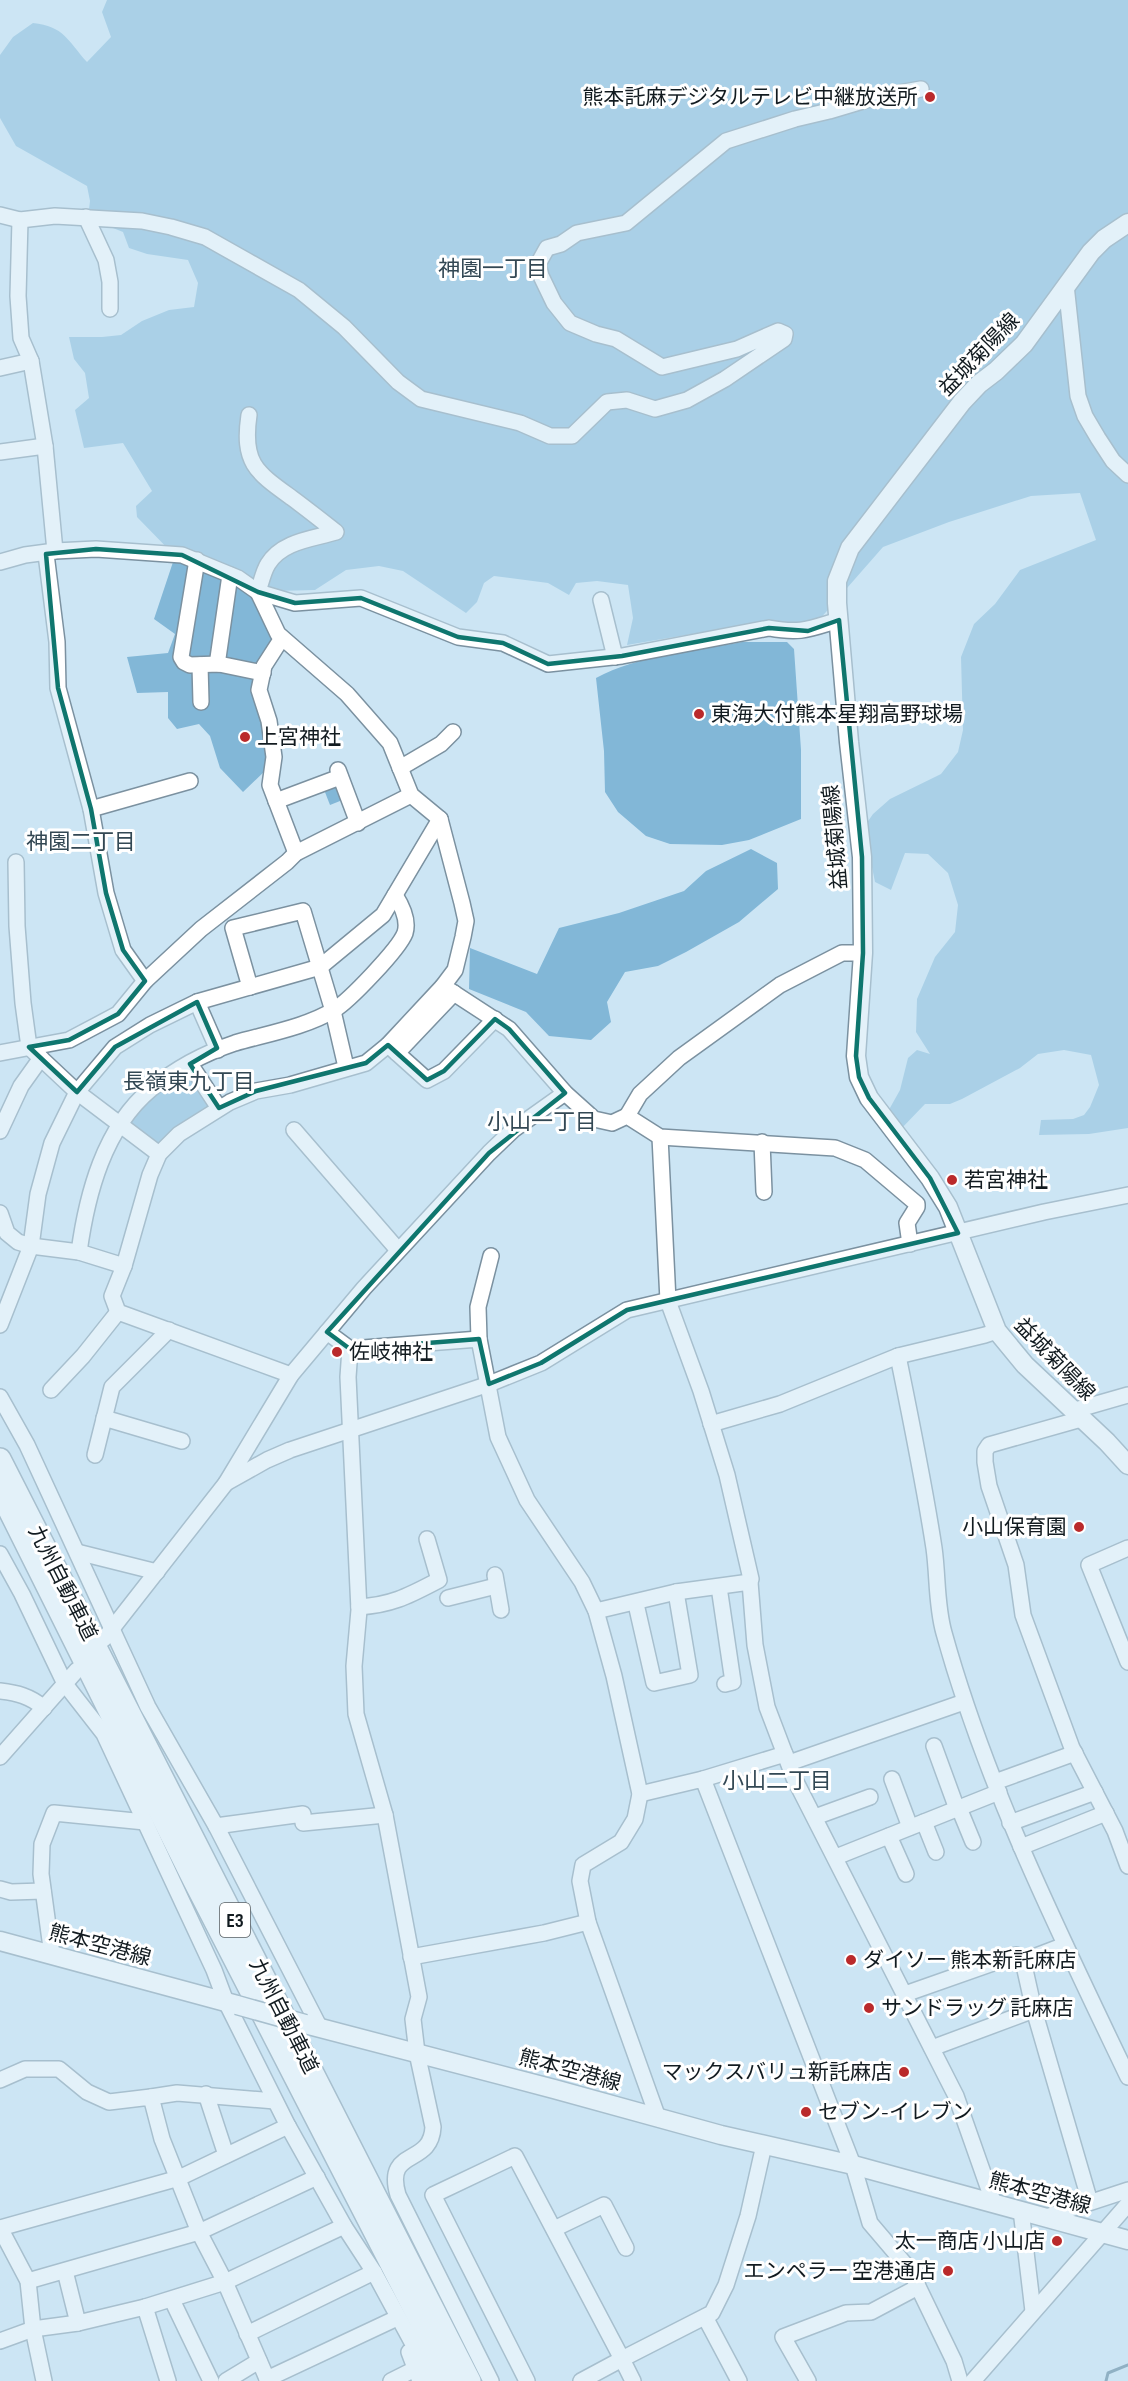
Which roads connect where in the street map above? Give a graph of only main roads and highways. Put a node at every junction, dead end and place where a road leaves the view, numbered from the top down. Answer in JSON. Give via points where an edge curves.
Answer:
{"nodes":[{"id":1,"x":1128,"y":223,"type":"edge"},
{"id":2,"x":0,"y":1459,"type":"edge"},
{"id":3,"x":1128,"y":1466,"type":"edge"},
{"id":4,"x":0,"y":1492,"type":"edge"},
{"id":5,"x":0,"y":1941,"type":"edge"},
{"id":6,"x":1128,"y":2240,"type":"edge"},
{"id":7,"x":451,"y":2381,"type":"edge"},
{"id":8,"x":470,"y":2381,"type":"edge"}],
"edges":[{"from":1,"to":3,"type":"main road","name":"益城菊陽線","via":[[1091,252],[1024,344],[946,420],[850,548],[837,581],[862,857],[863,953],[856,1056],[859,1077],[869,1098],[948,1207],[997,1330],[1025,1365]]},
{"from":2,"to":8,"type":"highway","name":"九州自動車道","number":"E3"},
{"from":4,"to":7,"type":"highway","name":"九州自動車道","number":"E3"},
{"from":5,"to":6,"type":"main road","name":"熊本空港線","bridge":true}]}
